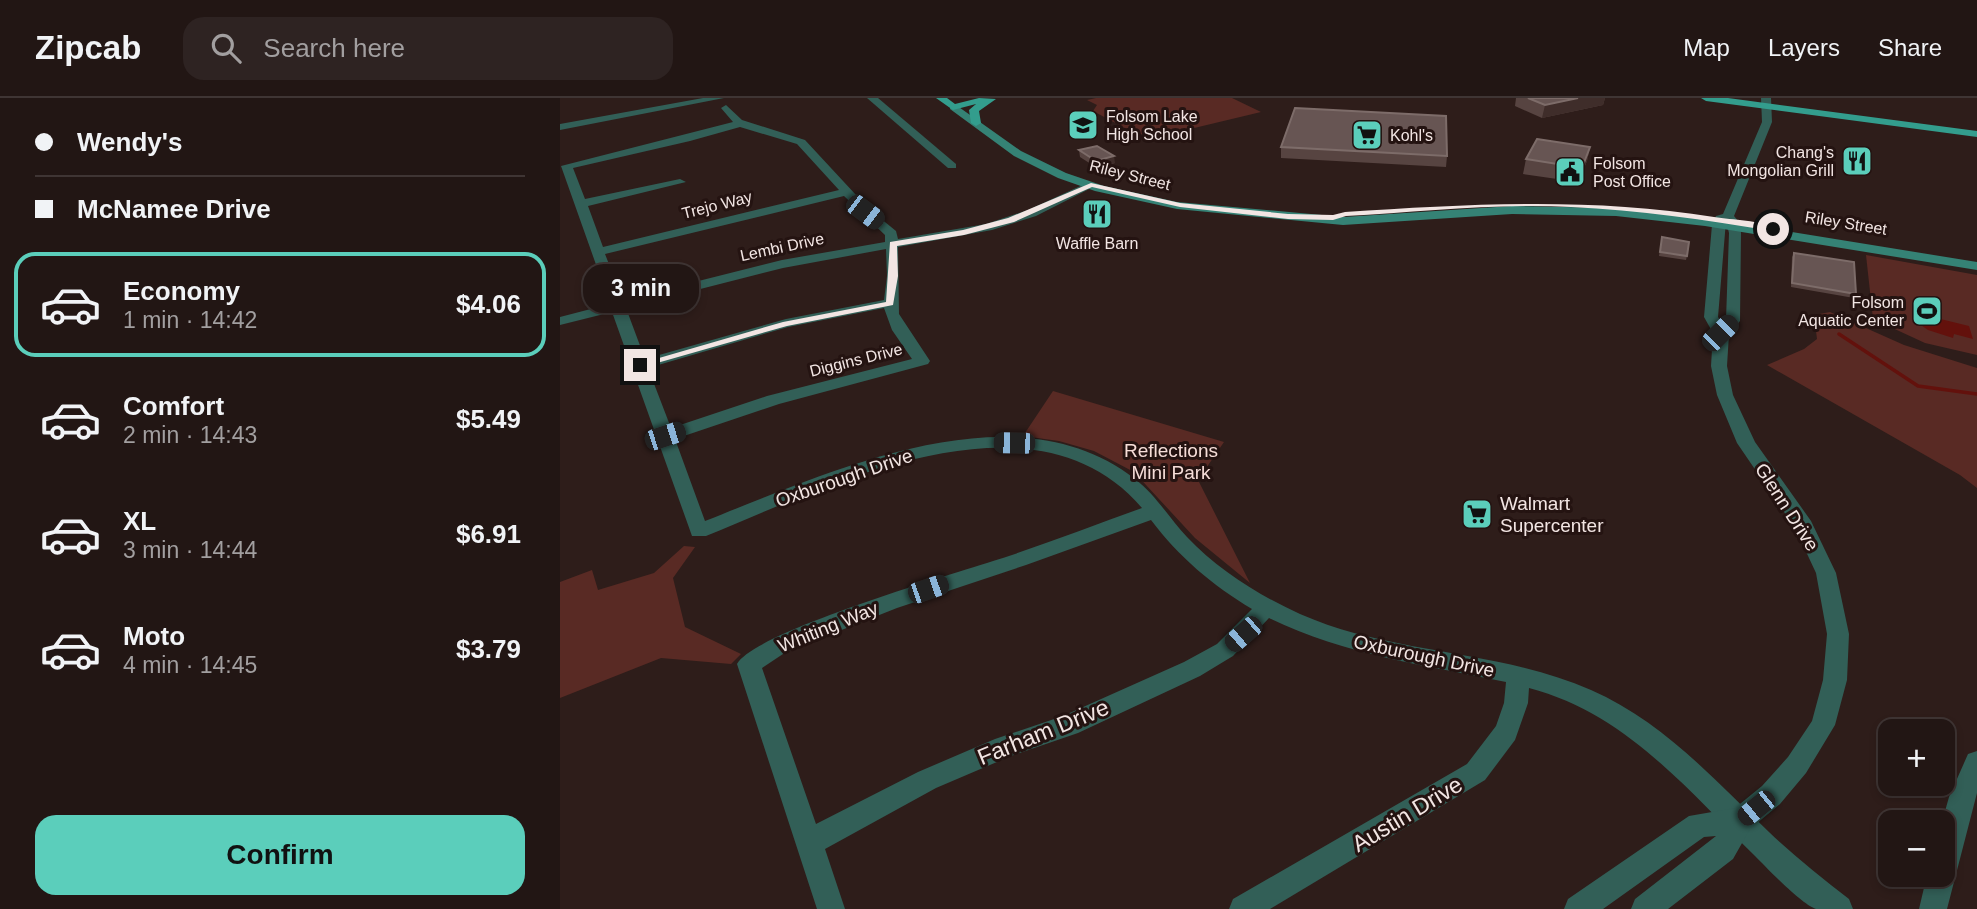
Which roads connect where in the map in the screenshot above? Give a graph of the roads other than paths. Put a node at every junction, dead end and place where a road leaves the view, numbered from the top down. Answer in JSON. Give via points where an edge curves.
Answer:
{"nodes":[{"id":1,"x":872,"y":98,"type":"edge"},
{"id":2,"x":942,"y":98,"type":"edge"},
{"id":3,"x":993,"y":98,"type":"edge"},
{"id":4,"x":1706,"y":98,"type":"edge"},
{"id":5,"x":718,"y":101,"type":"edge"},
{"id":6,"x":1766,"y":102,"type":"edge"},
{"id":7,"x":953,"y":107,"type":"junction"},
{"id":8,"x":741,"y":123,"type":"junction"},
{"id":9,"x":976,"y":123,"type":"junction"},
{"id":10,"x":560,"y":127,"type":"edge"},
{"id":11,"x":1977,"y":134,"type":"edge"},
{"id":12,"x":952,"y":166,"type":"dead end"},
{"id":13,"x":680,"y":183,"type":"dead end"},
{"id":14,"x":1091,"y":185,"type":"junction"},
{"id":15,"x":846,"y":192,"type":"junction"},
{"id":16,"x":580,"y":204,"type":"junction"},
{"id":17,"x":1441,"y":209,"type":"junction"},
{"id":18,"x":1333,"y":218,"type":"junction"},
{"id":19,"x":1365,"y":220,"type":"junction"},
{"id":20,"x":1726,"y":222,"type":"junction"},
{"id":21,"x":893,"y":244,"type":"junction"},
{"id":22,"x":597,"y":252,"type":"junction"},
{"id":23,"x":1977,"y":265,"type":"edge"},
{"id":24,"x":890,"y":303,"type":"junction"},
{"id":25,"x":615,"y":306,"type":"junction"},
{"id":26,"x":560,"y":321,"type":"edge"},
{"id":27,"x":1726,"y":327,"type":"junction"},
{"id":28,"x":640,"y":365,"type":"junction"},
{"id":29,"x":665,"y":436,"type":"junction"},
{"id":30,"x":1154,"y":511,"type":"junction"},
{"id":31,"x":1267,"y":607,"type":"junction"},
{"id":32,"x":1518,"y":675,"type":"junction"},
{"id":33,"x":1977,"y":762,"type":"edge"},
{"id":34,"x":1741,"y":820,"type":"junction"},
{"id":35,"x":1955,"y":824,"type":"edge"},
{"id":36,"x":808,"y":843,"type":"junction"},
{"id":37,"x":1938,"y":887,"type":"edge"},
{"id":38,"x":831,"y":909,"type":"edge"},
{"id":39,"x":1243,"y":909,"type":"edge"},
{"id":40,"x":1578,"y":909,"type":"edge"},
{"id":41,"x":1645,"y":909,"type":"edge"},
{"id":42,"x":1839,"y":909,"type":"edge"},
{"id":43,"x":1933,"y":909,"type":"edge"}],
"edges":[{"from":1,"to":12,"type":"street"},
{"from":2,"to":7,"type":"main road","name":"Riley Street"},
{"from":3,"to":7,"type":"main road"},
{"from":3,"to":9,"type":"main road","via":[[974,110]]},
{"from":4,"to":6,"type":"main road"},
{"from":5,"to":8,"type":"street"},
{"from":5,"to":10,"type":"street"},
{"from":6,"to":11,"type":"main road"},
{"from":6,"to":20,"type":"street","name":"Glenn Drive","via":[[1763,134]]},
{"from":7,"to":9,"type":"main road","name":"Riley Street"},
{"from":8,"to":15,"type":"street","via":[[801,142]]},
{"from":8,"to":16,"type":"street","name":"Oxburough Drive","via":[[567,166]]},
{"from":9,"to":14,"type":"main road","name":"Riley Street","via":[[1026,159]]},
{"from":13,"to":16,"type":"street"},
{"from":14,"to":18,"type":"main road","name":"Riley Street","via":[[1206,209]]},
{"from":14,"to":21,"type":"street","name":"Lembi Drive","via":[[1011,220]]},
{"from":15,"to":21,"type":"street","via":[[886,228]]},
{"from":15,"to":22,"type":"street","name":"Trejo Way"},
{"from":16,"to":22,"type":"street","name":"Oxburough Drive"},
{"from":17,"to":18,"type":"main road","name":"Riley Street"},
{"from":17,"to":19,"type":"main road"},
{"from":17,"to":20,"type":"main road","name":"Riley Street","via":[[1584,205]]},
{"from":18,"to":19,"type":"main road","name":"Riley Street"},
{"from":19,"to":20,"type":"main road","name":"Riley Street","via":[[1559,210]]},
{"from":20,"to":23,"type":"main road","name":"Riley Street"},
{"from":20,"to":27,"type":"street","name":"Glenn Drive"},
{"from":20,"to":27,"type":"street","name":"Glenn Drive","via":[[1711,317]]},
{"from":21,"to":24,"type":"street","name":"Diggins Drive"},
{"from":21,"to":25,"type":"street","name":"Lembi Drive","via":[[782,264]]},
{"from":22,"to":25,"type":"street","name":"Oxburough Drive"},
{"from":24,"to":28,"type":"street","via":[[774,327]]},
{"from":24,"to":29,"type":"street","name":"Diggins Drive","via":[[897,325],[922,361],[773,400]]},
{"from":25,"to":26,"type":"street","name":"Lembi Drive"},
{"from":25,"to":28,"type":"street","name":"Oxburough Drive"},
{"from":27,"to":34,"type":"street","name":"Glenn Drive","via":[[1719,366],[1725,396],[1746,443],[1815,548],[1826,573],[1838,634],[1836,680],[1817,735],[1771,795]]},
{"from":28,"to":29,"type":"street","name":"Oxburough Drive"},
{"from":29,"to":30,"type":"street","name":"Oxburough Drive","via":[[699,531],[888,460],[983,443],[1033,445],[1079,456],[1118,475]]},
{"from":30,"to":31,"type":"street","name":"Oxburough Drive","via":[[1207,568]]},
{"from":30,"to":36,"type":"street","name":"Whiting Way","via":[[889,602],[778,646],[749,664]]},
{"from":31,"to":32,"type":"street","name":"Oxburough Drive","via":[[1384,650]]},
{"from":31,"to":36,"type":"street","name":"Farham Drive","via":[[1225,650],[1192,670],[1069,725],[927,780]]},
{"from":32,"to":34,"type":"street","name":"Oxburough Drive","via":[[1583,697],[1634,725],[1673,754]]},
{"from":32,"to":39,"type":"street","name":"Austin Drive","via":[[1516,703],[1506,732],[1476,772]]},
{"from":33,"to":35,"type":"street"},
{"from":34,"to":40,"type":"street","via":[[1699,825]]},
{"from":34,"to":41,"type":"street","name":"Glenn Drive","via":[[1723,849]]},
{"from":34,"to":42,"type":"street","name":"Oxburough Drive","via":[[1782,863]]},
{"from":36,"to":38,"type":"street","name":"Whiting Way"},
{"from":37,"to":43,"type":"street"}]}
